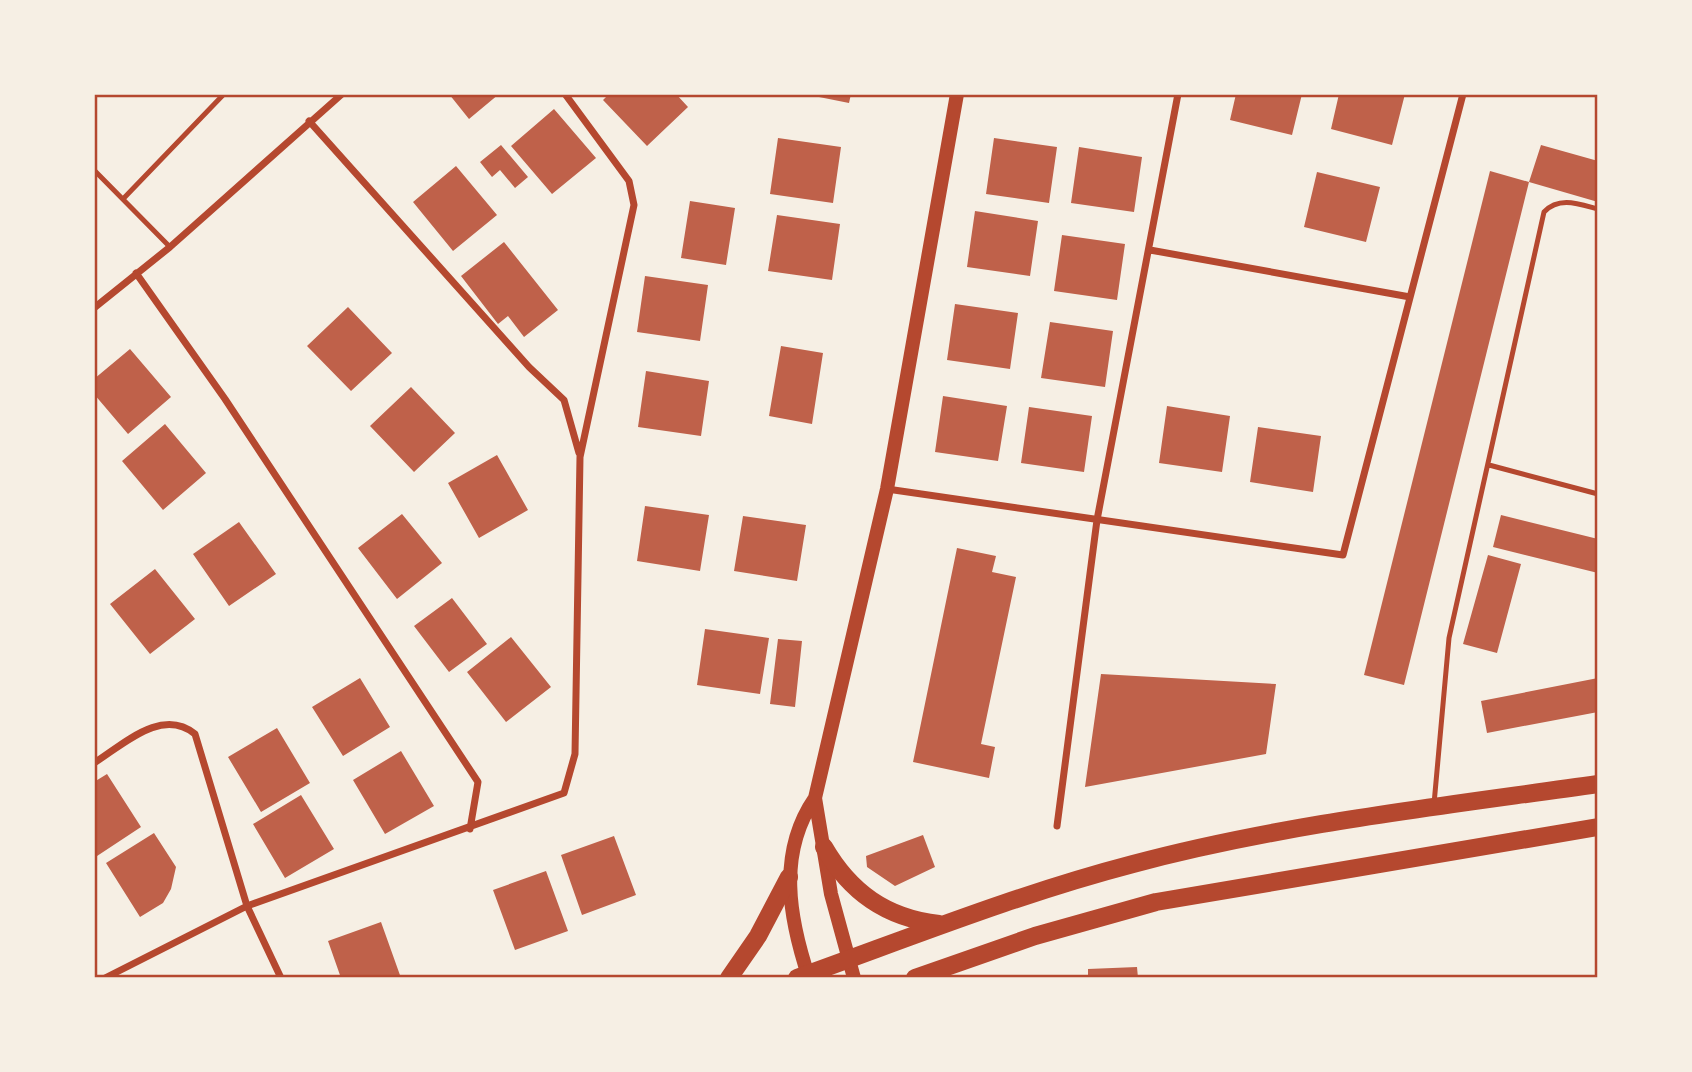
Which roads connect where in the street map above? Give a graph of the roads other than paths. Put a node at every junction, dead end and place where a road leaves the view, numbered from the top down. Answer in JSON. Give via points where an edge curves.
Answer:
{"nodes":[{"id":1,"x":224,"y":94,"type":"edge"},
{"id":2,"x":342,"y":94,"type":"edge"},
{"id":3,"x":565,"y":94,"type":"edge"},
{"id":4,"x":957,"y":94,"type":"edge"},
{"id":5,"x":1178,"y":94,"type":"edge"},
{"id":6,"x":1463,"y":94,"type":"edge"},
{"id":7,"x":309,"y":121,"type":"junction"},
{"id":8,"x":94,"y":170,"type":"edge"},
{"id":9,"x":123,"y":199,"type":"junction"},
{"id":10,"x":1598,"y":209,"type":"edge"},
{"id":11,"x":170,"y":247,"type":"junction"},
{"id":12,"x":1150,"y":250,"type":"junction"},
{"id":13,"x":136,"y":273,"type":"junction"},
{"id":14,"x":1410,"y":297,"type":"junction"},
{"id":15,"x":94,"y":308,"type":"edge"},
{"id":16,"x":580,"y":457,"type":"junction"},
{"id":17,"x":1489,"y":465,"type":"junction"},
{"id":18,"x":887,"y":489,"type":"junction"},
{"id":19,"x":1598,"y":494,"type":"edge"},
{"id":20,"x":1097,"y":520,"type":"junction"},
{"id":21,"x":94,"y":763,"type":"edge"},
{"id":22,"x":1598,"y":784,"type":"edge"},
{"id":23,"x":815,"y":798,"type":"junction"},
{"id":24,"x":1434,"y":807,"type":"junction"},
{"id":25,"x":1057,"y":827,"type":"dead end"},
{"id":26,"x":1598,"y":827,"type":"edge"},
{"id":27,"x":470,"y":829,"type":"junction"},
{"id":28,"x":824,"y":847,"type":"junction"},
{"id":29,"x":789,"y":877,"type":"junction"},
{"id":30,"x":247,"y":906,"type":"junction"},
{"id":31,"x":942,"y":924,"type":"junction"},
{"id":32,"x":847,"y":959,"type":"junction"},
{"id":33,"x":805,"y":976,"type":"edge"},
{"id":34,"x":105,"y":978,"type":"edge"},
{"id":35,"x":281,"y":978,"type":"edge"},
{"id":36,"x":729,"y":978,"type":"edge"},
{"id":37,"x":854,"y":978,"type":"edge"},
{"id":38,"x":915,"y":978,"type":"edge"}],
"edges":[{"from":1,"to":9,"type":"lane"},
{"from":2,"to":7,"type":"street"},
{"from":3,"to":16,"type":"street","via":[[629,181],[634,205]]},
{"from":4,"to":18,"type":"main road"},
{"from":5,"to":12,"type":"street"},
{"from":6,"to":14,"type":"street"},
{"from":7,"to":11,"type":"street"},
{"from":7,"to":16,"type":"street","via":[[529,367],[564,400]]},
{"from":8,"to":9,"type":"lane"},
{"from":9,"to":11,"type":"lane"},
{"from":10,"to":17,"type":"lane","via":[[1563,202],[1545,212]]},
{"from":11,"to":13,"type":"street"},
{"from":12,"to":14,"type":"street"},
{"from":12,"to":20,"type":"street"},
{"from":13,"to":15,"type":"street"},
{"from":13,"to":27,"type":"street","via":[[225,399],[478,782]]},
{"from":14,"to":20,"type":"street","via":[[1343,555]]},
{"from":16,"to":27,"type":"street","via":[[572,774],[564,793]]},
{"from":17,"to":19,"type":"lane"},
{"from":17,"to":24,"type":"lane","via":[[1449,638]]},
{"from":18,"to":20,"type":"street"},
{"from":18,"to":23,"type":"main road"},
{"from":20,"to":25,"type":"street"},
{"from":21,"to":30,"type":"street","via":[[156,724],[183,724],[195,734]]},
{"from":22,"to":24,"type":"main road"},
{"from":23,"to":28,"type":"main road"},
{"from":23,"to":29,"type":"main road","via":[[797,833]]},
{"from":24,"to":31,"type":"main road","via":[[1135,863]]},
{"from":26,"to":38,"type":"main road","via":[[1156,902],[1035,936]]},
{"from":27,"to":30,"type":"street"},
{"from":28,"to":31,"type":"main road","via":[[853,887],[872,903],[906,918]]},
{"from":28,"to":32,"type":"main road"},
{"from":29,"to":33,"type":"main road"},
{"from":29,"to":36,"type":"main road"},
{"from":30,"to":34,"type":"street"},
{"from":30,"to":35,"type":"street"},
{"from":31,"to":32,"type":"main road"},
{"from":32,"to":33,"type":"main road"},
{"from":32,"to":37,"type":"main road"}]}
